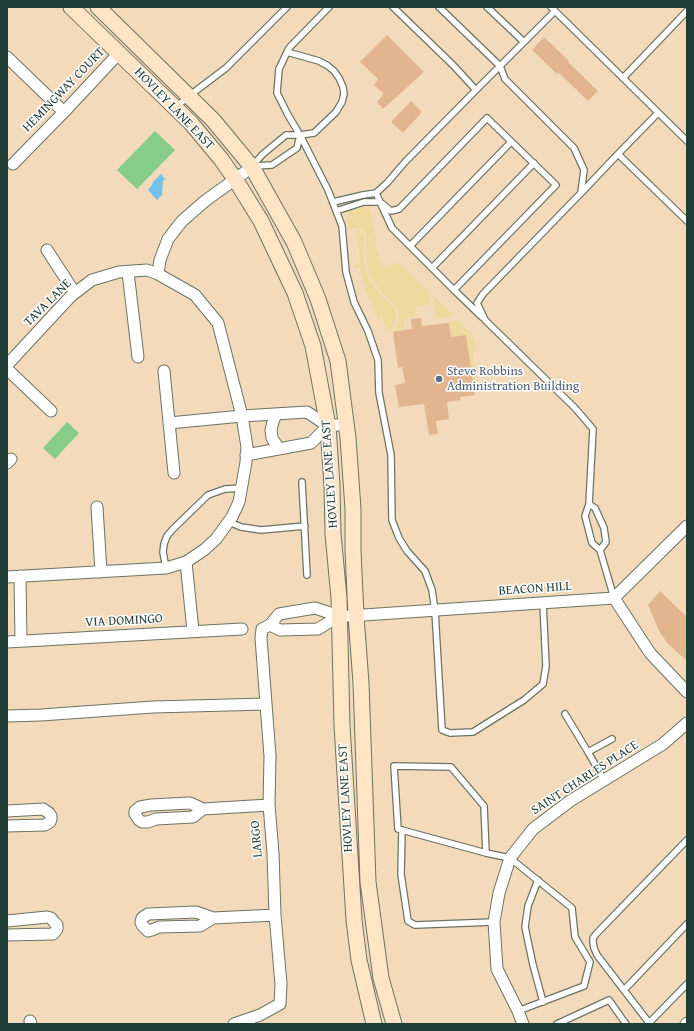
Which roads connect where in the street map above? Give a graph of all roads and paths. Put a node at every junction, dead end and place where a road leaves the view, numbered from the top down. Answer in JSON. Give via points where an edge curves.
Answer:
{"nodes":[{"id":1,"x":72,"y":7,"type":"edge"},
{"id":2,"x":98,"y":7,"type":"edge"},
{"id":3,"x":287,"y":7,"type":"edge"},
{"id":4,"x":329,"y":7,"type":"edge"},
{"id":5,"x":393,"y":7,"type":"edge"},
{"id":6,"x":439,"y":7,"type":"edge"},
{"id":7,"x":488,"y":7,"type":"edge"},
{"id":8,"x":553,"y":9,"type":"edge"},
{"id":9,"x":687,"y":11,"type":"edge"},
{"id":10,"x":524,"y":42,"type":"junction"},
{"id":11,"x":287,"y":52,"type":"junction"},
{"id":12,"x":119,"y":53,"type":"junction"},
{"id":13,"x":7,"y":57,"type":"edge"},
{"id":14,"x":500,"y":66,"type":"junction"},
{"id":15,"x":623,"y":78,"type":"junction"},
{"id":16,"x":476,"y":90,"type":"junction"},
{"id":17,"x":189,"y":96,"type":"junction"},
{"id":18,"x":176,"y":108,"type":"junction"},
{"id":19,"x":64,"y":112,"type":"junction"},
{"id":20,"x":658,"y":113,"type":"junction"},
{"id":21,"x":300,"y":134,"type":"junction"},
{"id":22,"x":687,"y":141,"type":"edge"},
{"id":23,"x":512,"y":142,"type":"junction"},
{"id":24,"x":618,"y":154,"type":"junction"},
{"id":25,"x":534,"y":163,"type":"junction"},
{"id":26,"x":13,"y":164,"type":"dead end"},
{"id":27,"x":252,"y":167,"type":"junction"},
{"id":28,"x":235,"y":179,"type":"junction"},
{"id":29,"x":376,"y":193,"type":"junction"},
{"id":30,"x":582,"y":193,"type":"junction"},
{"id":31,"x":333,"y":202,"type":"junction"},
{"id":32,"x":380,"y":202,"type":"junction"},
{"id":33,"x":336,"y":211,"type":"junction"},
{"id":34,"x":687,"y":221,"type":"edge"},
{"id":35,"x":410,"y":246,"type":"junction"},
{"id":36,"x":47,"y":250,"type":"dead end"},
{"id":37,"x":432,"y":268,"type":"junction"},
{"id":38,"x":128,"y":272,"type":"junction"},
{"id":39,"x":158,"y":274,"type":"junction"},
{"id":40,"x":454,"y":290,"type":"junction"},
{"id":41,"x":75,"y":293,"type":"junction"},
{"id":42,"x":485,"y":320,"type":"junction"},
{"id":43,"x":138,"y":357,"type":"dead end"},
{"id":44,"x":8,"y":363,"type":"edge"},
{"id":45,"x":164,"y":371,"type":"dead end"},
{"id":46,"x":51,"y":411,"type":"dead end"},
{"id":47,"x":276,"y":414,"type":"junction"},
{"id":48,"x":242,"y":416,"type":"junction"},
{"id":49,"x":169,"y":423,"type":"junction"},
{"id":50,"x":346,"y":424,"type":"junction"},
{"id":51,"x":328,"y":426,"type":"junction"},
{"id":52,"x":278,"y":449,"type":"junction"},
{"id":53,"x":246,"y":455,"type":"junction"},
{"id":54,"x":174,"y":473,"type":"dead end"},
{"id":55,"x":302,"y":482,"type":"dead end"},
{"id":56,"x":242,"y":488,"type":"junction"},
{"id":57,"x":589,"y":504,"type":"junction"},
{"id":58,"x":97,"y":507,"type":"dead end"},
{"id":59,"x":229,"y":522,"type":"junction"},
{"id":60,"x":305,"y":526,"type":"junction"},
{"id":61,"x":687,"y":526,"type":"edge"},
{"id":62,"x":600,"y":550,"type":"junction"},
{"id":63,"x":186,"y":562,"type":"junction"},
{"id":64,"x":166,"y":568,"type":"junction"},
{"id":65,"x":101,"y":572,"type":"junction"},
{"id":66,"x":308,"y":574,"type":"dead end"},
{"id":67,"x":20,"y":576,"type":"junction"},
{"id":68,"x":7,"y":577,"type":"edge"},
{"id":69,"x":614,"y":598,"type":"junction"},
{"id":70,"x":543,"y":603,"type":"junction"},
{"id":71,"x":435,"y":611,"type":"junction"},
{"id":72,"x":339,"y":616,"type":"junction"},
{"id":73,"x":356,"y":616,"type":"junction"},
{"id":74,"x":270,"y":625,"type":"junction"},
{"id":75,"x":242,"y":629,"type":"dead end"},
{"id":76,"x":193,"y":631,"type":"junction"},
{"id":77,"x":21,"y":641,"type":"junction"},
{"id":78,"x":7,"y":642,"type":"edge"},
{"id":79,"x":687,"y":692,"type":"edge"},
{"id":80,"x":266,"y":704,"type":"junction"},
{"id":81,"x":565,"y":714,"type":"dead end"},
{"id":82,"x":7,"y":716,"type":"edge"},
{"id":83,"x":687,"y":723,"type":"edge"},
{"id":84,"x":612,"y":738,"type":"dead end"},
{"id":85,"x":588,"y":752,"type":"junction"},
{"id":86,"x":604,"y":780,"type":"junction"},
{"id":87,"x":269,"y":805,"type":"junction"},
{"id":88,"x":203,"y":809,"type":"junction"},
{"id":89,"x":7,"y":811,"type":"edge"},
{"id":90,"x":7,"y":826,"type":"edge"},
{"id":91,"x":402,"y":830,"type":"junction"},
{"id":92,"x":687,"y":840,"type":"edge"},
{"id":93,"x":486,"y":853,"type":"junction"},
{"id":94,"x":510,"y":858,"type":"junction"},
{"id":95,"x":538,"y":880,"type":"junction"},
{"id":96,"x":275,"y":915,"type":"junction"},
{"id":97,"x":213,"y":918,"type":"junction"},
{"id":98,"x":7,"y":921,"type":"edge"},
{"id":99,"x":494,"y":922,"type":"junction"},
{"id":100,"x":687,"y":924,"type":"edge"},
{"id":101,"x":7,"y":935,"type":"edge"},
{"id":102,"x":687,"y":984,"type":"edge"},
{"id":103,"x":624,"y":990,"type":"junction"},
{"id":104,"x":543,"y":1002,"type":"junction"},
{"id":105,"x":518,"y":1011,"type":"junction"},
{"id":106,"x":234,"y":1024,"type":"edge"},
{"id":107,"x":374,"y":1024,"type":"edge"},
{"id":108,"x":394,"y":1024,"type":"edge"},
{"id":109,"x":523,"y":1024,"type":"edge"},
{"id":110,"x":557,"y":1024,"type":"edge"},
{"id":111,"x":626,"y":1024,"type":"edge"},
{"id":112,"x":649,"y":1024,"type":"edge"}],
"edges":[{"from":1,"to":12,"type":"main road","name":"HOVLEY LANE EAST"},
{"from":2,"to":17,"type":"main road","name":"HOVLEY LANE EAST"},
{"from":3,"to":17,"type":"lane","via":[[226,68]]},
{"from":4,"to":11,"type":"lane"},
{"from":5,"to":16,"type":"lane"},
{"from":6,"to":14,"type":"lane"},
{"from":7,"to":10,"type":"lane"},
{"from":8,"to":10,"type":"lane"},
{"from":8,"to":15,"type":"lane"},
{"from":9,"to":15,"type":"lane"},
{"from":10,"to":14,"type":"lane"},
{"from":11,"to":21,"type":"lane","via":[[278,69],[277,93]]},
{"from":11,"to":21,"type":"lane","via":[[328,66],[343,87],[342,102],[336,112],[314,133]]},
{"from":12,"to":18,"type":"main road","name":"HOVLEY LANE EAST"},
{"from":12,"to":19,"type":"street","name":"HEMINGWAY COURT"},
{"from":13,"to":19,"type":"street"},
{"from":14,"to":16,"type":"lane"},
{"from":14,"to":30,"type":"lane","via":[[505,79],[574,148],[584,170]]},
{"from":15,"to":20,"type":"lane"},
{"from":16,"to":29,"type":"lane"},
{"from":17,"to":18,"type":"lane"},
{"from":17,"to":27,"type":"main road","name":"HOVLEY LANE EAST","via":[[213,120]]},
{"from":18,"to":28,"type":"main road","name":"HOVLEY LANE EAST","via":[[201,134]]},
{"from":19,"to":26,"type":"street","name":"HEMINGWAY COURT"},
{"from":20,"to":22,"type":"lane"},
{"from":20,"to":24,"type":"lane"},
{"from":21,"to":27,"type":"lane","via":[[286,135]]},
{"from":21,"to":27,"type":"lane","via":[[297,148],[272,165]]},
{"from":21,"to":31,"type":"lane"},
{"from":23,"to":25,"type":"lane"},
{"from":23,"to":32,"type":"lane","via":[[487,118],[399,209],[391,211]]},
{"from":23,"to":35,"type":"lane"},
{"from":24,"to":30,"type":"lane"},
{"from":24,"to":34,"type":"lane"},
{"from":25,"to":37,"type":"lane"},
{"from":25,"to":40,"type":"lane","via":[[556,185]]},
{"from":27,"to":28,"type":"street"},
{"from":27,"to":50,"type":"main road","name":"HOVLEY LANE EAST","via":[[294,242],[318,299],[338,361]]},
{"from":28,"to":39,"type":"street","via":[[182,221],[168,238]]},
{"from":28,"to":51,"type":"main road","name":"HOVLEY LANE EAST","via":[[261,221],[295,293],[313,346]]},
{"from":29,"to":31,"type":"lane"},
{"from":29,"to":32,"type":"lane"},
{"from":30,"to":42,"type":"lane","via":[[483,294],[477,304]]},
{"from":31,"to":33,"type":"lane"},
{"from":32,"to":33,"type":"lane","via":[[364,202]]},
{"from":32,"to":35,"type":"lane","via":[[392,228]]},
{"from":33,"to":71,"type":"lane","via":[[342,226],[346,272],[354,302],[378,360],[379,393],[391,455],[392,520],[407,551],[425,571],[432,590]]},
{"from":35,"to":37,"type":"lane"},
{"from":36,"to":41,"type":"street"},
{"from":37,"to":40,"type":"lane"},
{"from":38,"to":39,"type":"street","name":"TAVA LANE","via":[[147,270]]},
{"from":38,"to":41,"type":"street","name":"TAVA LANE","via":[[92,280]]},
{"from":38,"to":43,"type":"street"},
{"from":39,"to":48,"type":"street","name":"TAVA LANE","via":[[195,295],[218,323]]},
{"from":40,"to":42,"type":"lane"},
{"from":41,"to":44,"type":"street","name":"TAVA LANE"},
{"from":42,"to":57,"type":"lane","via":[[575,408],[592,429]]},
{"from":44,"to":46,"type":"street"},
{"from":45,"to":49,"type":"street"},
{"from":47,"to":48,"type":"street"},
{"from":47,"to":51,"type":"street","via":[[307,412]]},
{"from":47,"to":52,"type":"street","via":[[271,430]]},
{"from":48,"to":49,"type":"street"},
{"from":48,"to":53,"type":"street","name":"TAVA LANE"},
{"from":49,"to":54,"type":"street"},
{"from":50,"to":51,"type":"street"},
{"from":50,"to":73,"type":"main road","name":"HOVLEY LANE EAST","via":[[353,509]]},
{"from":51,"to":52,"type":"street","via":[[311,443]]},
{"from":51,"to":72,"type":"main road","name":"HOVLEY LANE EAST"},
{"from":52,"to":53,"type":"street"},
{"from":53,"to":56,"type":"street","name":"TAVA LANE"},
{"from":55,"to":60,"type":"lane"},
{"from":56,"to":59,"type":"street","name":"TAVA LANE","via":[[240,502]]},
{"from":56,"to":64,"type":"lane","via":[[225,489],[208,495],[172,530],[164,544]]},
{"from":57,"to":62,"type":"lane","via":[[585,516],[592,543]]},
{"from":57,"to":62,"type":"lane","via":[[595,508],[604,528],[606,542]]},
{"from":58,"to":65,"type":"street"},
{"from":59,"to":60,"type":"lane","via":[[261,530]]},
{"from":59,"to":63,"type":"street","name":"TAVA LANE","via":[[216,539]]},
{"from":60,"to":66,"type":"lane"},
{"from":61,"to":69,"type":"street"},
{"from":62,"to":69,"type":"lane"},
{"from":63,"to":64,"type":"street","name":"TAVA LANE"},
{"from":63,"to":76,"type":"street"},
{"from":64,"to":65,"type":"street","name":"TAVA LANE"},
{"from":65,"to":67,"type":"street","name":"TAVA LANE"},
{"from":67,"to":68,"type":"street","name":"TAVA LANE"},
{"from":67,"to":77,"type":"street"},
{"from":69,"to":70,"type":"street","name":"BEACON HILL"},
{"from":69,"to":79,"type":"street","via":[[650,653]]},
{"from":70,"to":71,"type":"street","name":"BEACON HILL"},
{"from":70,"to":71,"type":"lane","via":[[546,666],[543,684],[524,700],[473,732],[450,733],[442,730]]},
{"from":71,"to":73,"type":"street","name":"BEACON HILL"},
{"from":72,"to":73,"type":"street","name":"LARGO"},
{"from":72,"to":74,"type":"street","via":[[318,629],[280,630]]},
{"from":72,"to":74,"type":"street","name":"LARGO","via":[[315,608],[279,614]]},
{"from":72,"to":107,"type":"main road","name":"HOVLEY LANE EAST","via":[[343,740],[354,920],[359,960]]},
{"from":73,"to":108,"type":"main road","name":"HOVLEY LANE EAST","via":[[368,882],[381,978]]},
{"from":74,"to":80,"type":"street","name":"LARGO","via":[[262,629],[261,638]]},
{"from":75,"to":76,"type":"street","name":"VIA DOMINGO"},
{"from":76,"to":77,"type":"street","name":"VIA DOMINGO"},
{"from":77,"to":78,"type":"street","name":"VIA DOMINGO"},
{"from":80,"to":82,"type":"street","via":[[153,707]]},
{"from":80,"to":87,"type":"street","name":"LARGO","via":[[270,756]]},
{"from":81,"to":85,"type":"lane"},
{"from":83,"to":86,"type":"street","name":"SAINT CHARLES PLACE","via":[[663,744]]},
{"from":84,"to":85,"type":"lane"},
{"from":85,"to":86,"type":"lane"},
{"from":86,"to":94,"type":"street","name":"SAINT CHARLES PLACE","via":[[533,828]]},
{"from":87,"to":88,"type":"street"},
{"from":87,"to":96,"type":"street","name":"LARGO"},
{"from":88,"to":88,"type":"street","via":[[190,803],[151,805],[140,807],[135,814],[142,822],[148,822],[156,819],[193,817]]},
{"from":89,"to":90,"type":"street","via":[[43,809],[49,813],[51,819],[48,824],[42,825]]},
{"from":91,"to":93,"type":"lane"},
{"from":91,"to":93,"type":"lane","via":[[398,829],[394,766],[451,767],[484,806]]},
{"from":91,"to":99,"type":"lane","via":[[401,874],[408,920],[415,925]]},
{"from":92,"to":103,"type":"lane","via":[[593,938],[597,955]]},
{"from":93,"to":94,"type":"lane"},
{"from":94,"to":95,"type":"lane"},
{"from":94,"to":99,"type":"street","name":"SAINT CHARLES PLACE","via":[[499,893]]},
{"from":95,"to":104,"type":"lane","via":[[528,906],[525,927]]},
{"from":95,"to":104,"type":"lane","via":[[572,908],[575,937],[590,962],[584,986]]},
{"from":96,"to":97,"type":"street"},
{"from":96,"to":106,"type":"street","name":"LARGO","via":[[281,984],[280,1004],[260,1015]]},
{"from":97,"to":97,"type":"street","via":[[196,912],[148,914],[140,922],[148,931],[160,927],[200,926]]},
{"from":98,"to":101,"type":"street","via":[[47,917],[57,925],[57,930],[53,934]]},
{"from":99,"to":105,"type":"street","name":"SAINT CHARLES PLACE","via":[[497,969]]},
{"from":100,"to":103,"type":"lane"},
{"from":102,"to":112,"type":"lane"},
{"from":103,"to":112,"type":"lane"},
{"from":104,"to":105,"type":"lane"},
{"from":105,"to":109,"type":"street","name":"SAINT CHARLES PLACE"},
{"from":110,"to":111,"type":"lane","via":[[609,1000]]}]}
